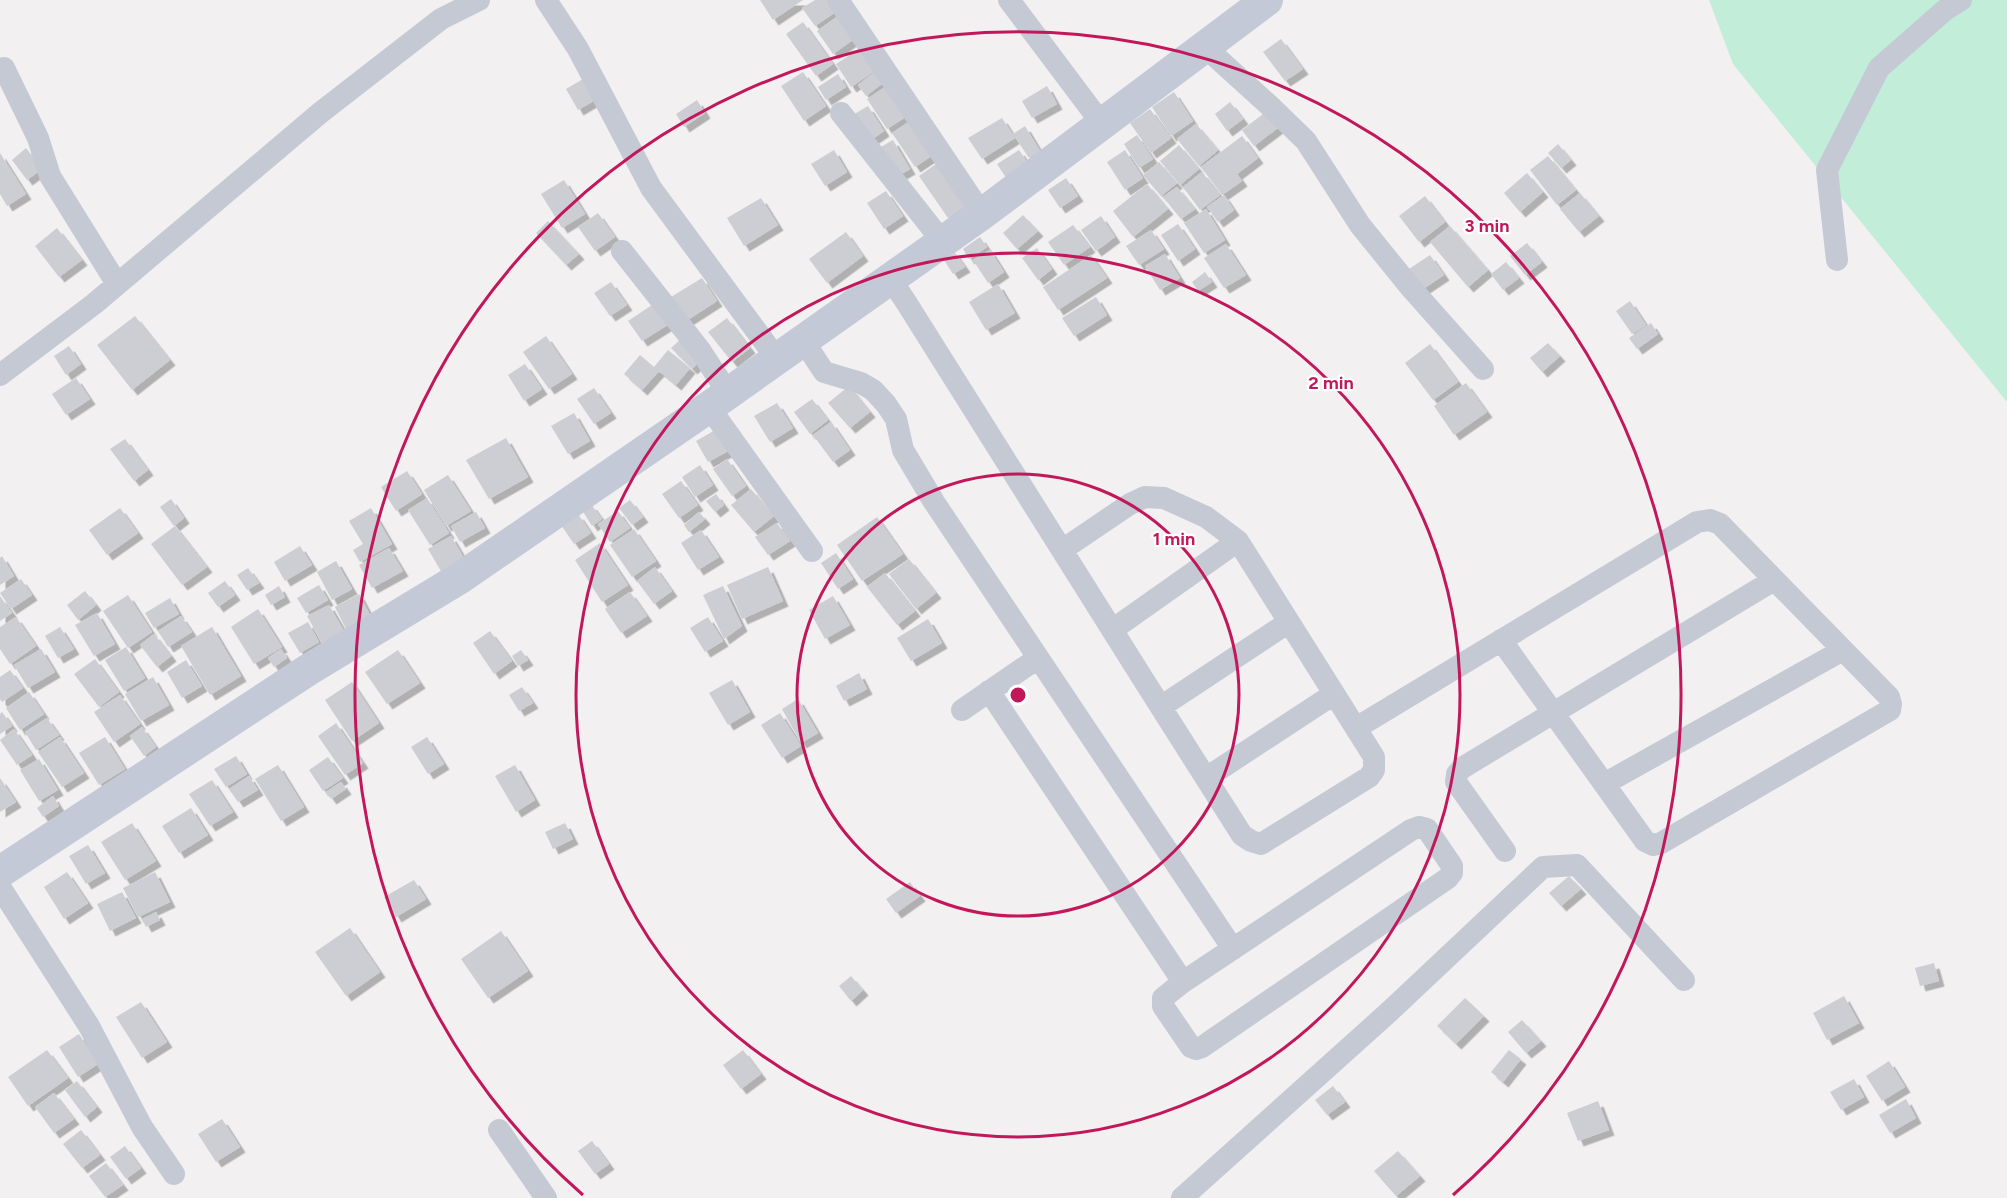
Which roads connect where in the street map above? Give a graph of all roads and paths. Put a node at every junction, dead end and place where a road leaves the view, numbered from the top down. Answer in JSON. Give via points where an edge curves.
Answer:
{"nodes":[{"id":1,"x":478,"y":0,"type":"edge"},
{"id":2,"x":546,"y":0,"type":"edge"},
{"id":3,"x":1009,"y":0,"type":"edge"},
{"id":4,"x":1267,"y":0,"type":"edge"},
{"id":5,"x":1961,"y":0,"type":"edge"},
{"id":6,"x":849,"y":4,"type":"edge"},
{"id":7,"x":1205,"y":47,"type":"junction"},
{"id":8,"x":4,"y":68,"type":"dead end"},
{"id":9,"x":841,"y":113,"type":"dead end"},
{"id":10,"x":1102,"y":124,"type":"junction"},
{"id":11,"x":982,"y":214,"type":"junction"},
{"id":12,"x":942,"y":241,"type":"junction"},
{"id":13,"x":622,"y":251,"type":"dead end"},
{"id":14,"x":1837,"y":260,"type":"dead end"},
{"id":15,"x":890,"y":278,"type":"junction"},
{"id":16,"x":117,"y":284,"type":"junction"},
{"id":17,"x":803,"y":340,"type":"junction"},
{"id":18,"x":777,"y":359,"type":"junction"},
{"id":19,"x":1483,"y":369,"type":"dead end"},
{"id":20,"x":0,"y":375,"type":"edge"},
{"id":21,"x":718,"y":400,"type":"junction"},
{"id":22,"x":1238,"y":541,"type":"junction"},
{"id":23,"x":1062,"y":550,"type":"junction"},
{"id":24,"x":812,"y":551,"type":"dead end"},
{"id":25,"x":1774,"y":580,"type":"junction"},
{"id":26,"x":1289,"y":622,"type":"junction"},
{"id":27,"x":1112,"y":630,"type":"junction"},
{"id":28,"x":1501,"y":640,"type":"junction"},
{"id":29,"x":1843,"y":650,"type":"junction"},
{"id":30,"x":1038,"y":658,"type":"junction"},
{"id":31,"x":989,"y":691,"type":"junction"},
{"id":32,"x":1334,"y":694,"type":"junction"},
{"id":33,"x":1162,"y":706,"type":"junction"},
{"id":34,"x":962,"y":710,"type":"dead end"},
{"id":35,"x":1552,"y":712,"type":"junction"},
{"id":36,"x":1356,"y":728,"type":"junction"},
{"id":37,"x":1206,"y":778,"type":"junction"},
{"id":38,"x":1604,"y":784,"type":"junction"},
{"id":39,"x":1505,"y":851,"type":"dead end"},
{"id":40,"x":0,"y":872,"type":"edge"},
{"id":41,"x":0,"y":887,"type":"edge"},
{"id":42,"x":1233,"y":949,"type":"junction"},
{"id":43,"x":1684,"y":980,"type":"dead end"},
{"id":44,"x":1183,"y":982,"type":"junction"},
{"id":45,"x":499,"y":1130,"type":"dead end"},
{"id":46,"x":174,"y":1174,"type":"dead end"},
{"id":47,"x":546,"y":1198,"type":"edge"},
{"id":48,"x":1182,"y":1198,"type":"edge"}],
"edges":[{"from":1,"to":16,"type":"street","via":[[441,19],[320,113]]},
{"from":2,"to":18,"type":"street","via":[[578,49],[651,188]]},
{"from":3,"to":10,"type":"street"},
{"from":4,"to":7,"type":"street"},
{"from":5,"to":14,"type":"street","via":[[1879,68],[1827,170]]},
{"from":6,"to":11,"type":"street"},
{"from":7,"to":10,"type":"street"},
{"from":7,"to":19,"type":"street","via":[[1306,141],[1360,225]]},
{"from":8,"to":16,"type":"street","via":[[39,138],[50,176]]},
{"from":9,"to":12,"type":"street"},
{"from":10,"to":11,"type":"street"},
{"from":11,"to":12,"type":"street"},
{"from":12,"to":15,"type":"street"},
{"from":13,"to":21,"type":"street","via":[[700,350]]},
{"from":15,"to":17,"type":"street"},
{"from":15,"to":23,"type":"street"},
{"from":16,"to":20,"type":"street"},
{"from":17,"to":18,"type":"street"},
{"from":17,"to":30,"type":"street","via":[[825,372],[861,383],[886,404],[896,419],[903,450],[934,502]]},
{"from":18,"to":21,"type":"street"},
{"from":21,"to":24,"type":"street"},
{"from":21,"to":40,"type":"street","via":[[460,578],[308,670]]},
{"from":22,"to":23,"type":"street","via":[[1206,517],[1164,498],[1144,497]]},
{"from":22,"to":26,"type":"street"},
{"from":22,"to":27,"type":"street"},
{"from":23,"to":27,"type":"street"},
{"from":25,"to":28,"type":"street","via":[[1720,525],[1710,520],[1696,522]]},
{"from":25,"to":29,"type":"street"},
{"from":25,"to":35,"type":"street"},
{"from":26,"to":32,"type":"street"},
{"from":26,"to":33,"type":"street"},
{"from":27,"to":33,"type":"street"},
{"from":28,"to":35,"type":"street"},
{"from":28,"to":36,"type":"street"},
{"from":29,"to":38,"type":"street"},
{"from":29,"to":38,"type":"street","via":[[1888,697],[1890,710],[1661,843],[1645,842]]},
{"from":30,"to":31,"type":"street"},
{"from":30,"to":42,"type":"street"},
{"from":31,"to":34,"type":"street"},
{"from":31,"to":44,"type":"street"},
{"from":32,"to":36,"type":"street"},
{"from":32,"to":37,"type":"street"},
{"from":33,"to":37,"type":"street"},
{"from":35,"to":38,"type":"street"},
{"from":35,"to":39,"type":"street","via":[[1456,774],[1456,782]]},
{"from":36,"to":37,"type":"street","via":[[1374,757],[1374,770],[1369,777],[1261,844],[1242,835]]},
{"from":41,"to":46,"type":"street","via":[[89,1026],[142,1127]]},
{"from":42,"to":44,"type":"street"},
{"from":42,"to":44,"type":"street","via":[[1411,830],[1427,829],[1452,866],[1448,878],[1196,1049],[1163,1006],[1162,998]]},
{"from":43,"to":48,"type":"street","via":[[1577,865],[1543,867]]},
{"from":45,"to":47,"type":"street"}]}
